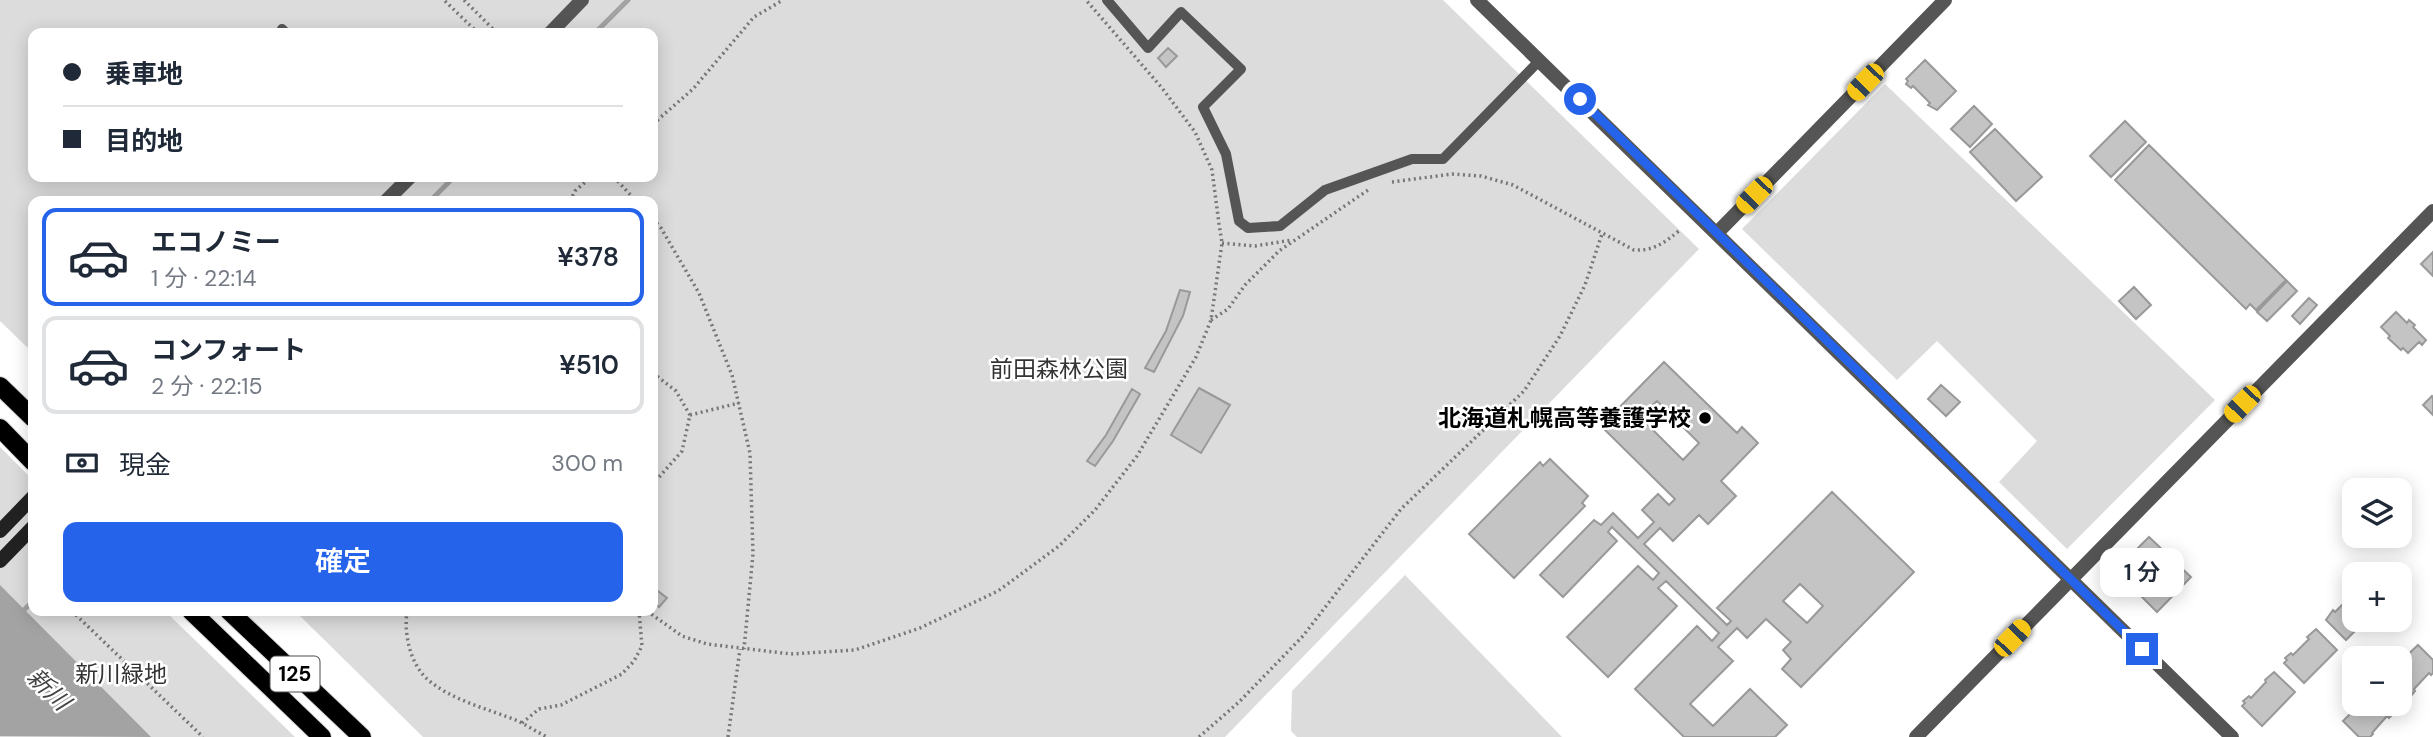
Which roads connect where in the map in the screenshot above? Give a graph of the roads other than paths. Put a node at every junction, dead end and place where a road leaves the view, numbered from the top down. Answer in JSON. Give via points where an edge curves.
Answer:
{"nodes":[{"id":1,"x":582,"y":0,"type":"edge"},
{"id":2,"x":1107,"y":0,"type":"edge"},
{"id":3,"x":1477,"y":0,"type":"edge"},
{"id":4,"x":1945,"y":0,"type":"edge"},
{"id":5,"x":555,"y":28,"type":"edge"},
{"id":6,"x":1540,"y":60,"type":"junction"},
{"id":7,"x":405,"y":182,"type":"edge"},
{"id":8,"x":391,"y":196,"type":"edge"},
{"id":9,"x":2433,"y":211,"type":"edge"},
{"id":10,"x":1717,"y":233,"type":"junction"},
{"id":11,"x":0,"y":386,"type":"edge"},
{"id":12,"x":28,"y":413,"type":"edge"},
{"id":13,"x":0,"y":428,"type":"edge"},
{"id":14,"x":28,"y":457,"type":"edge"},
{"id":15,"x":28,"y":502,"type":"edge"},
{"id":16,"x":0,"y":531,"type":"edge"},
{"id":17,"x":28,"y":532,"type":"edge"},
{"id":18,"x":0,"y":561,"type":"edge"},
{"id":19,"x":2070,"y":578,"type":"junction"},
{"id":20,"x":196,"y":616,"type":"edge"},
{"id":21,"x":234,"y":616,"type":"edge"},
{"id":22,"x":321,"y":737,"type":"edge"},
{"id":23,"x":362,"y":737,"type":"edge"},
{"id":24,"x":1916,"y":737,"type":"edge"},
{"id":25,"x":2232,"y":737,"type":"edge"}],
"edges":[{"from":1,"to":5,"type":"street"},
{"from":2,"to":6,"type":"lane","via":[[1148,48],[1181,12],[1241,69],[1203,107],[1226,154],[1239,221],[1248,228],[1280,226],[1325,190],[1412,159],[1443,159]]},
{"from":3,"to":6,"type":"street"},
{"from":4,"to":10,"type":"street"},
{"from":6,"to":10,"type":"street"},
{"from":7,"to":8,"type":"street"},
{"from":9,"to":19,"type":"street"},
{"from":10,"to":19,"type":"street"},
{"from":11,"to":12,"type":"main road"},
{"from":13,"to":14,"type":"main road"},
{"from":15,"to":16,"type":"street","bridge":true},
{"from":17,"to":18,"type":"street","bridge":true},
{"from":19,"to":24,"type":"street"},
{"from":19,"to":25,"type":"street"},
{"from":20,"to":22,"type":"main road","number":"125"},
{"from":21,"to":23,"type":"main road","number":"125"}]}
